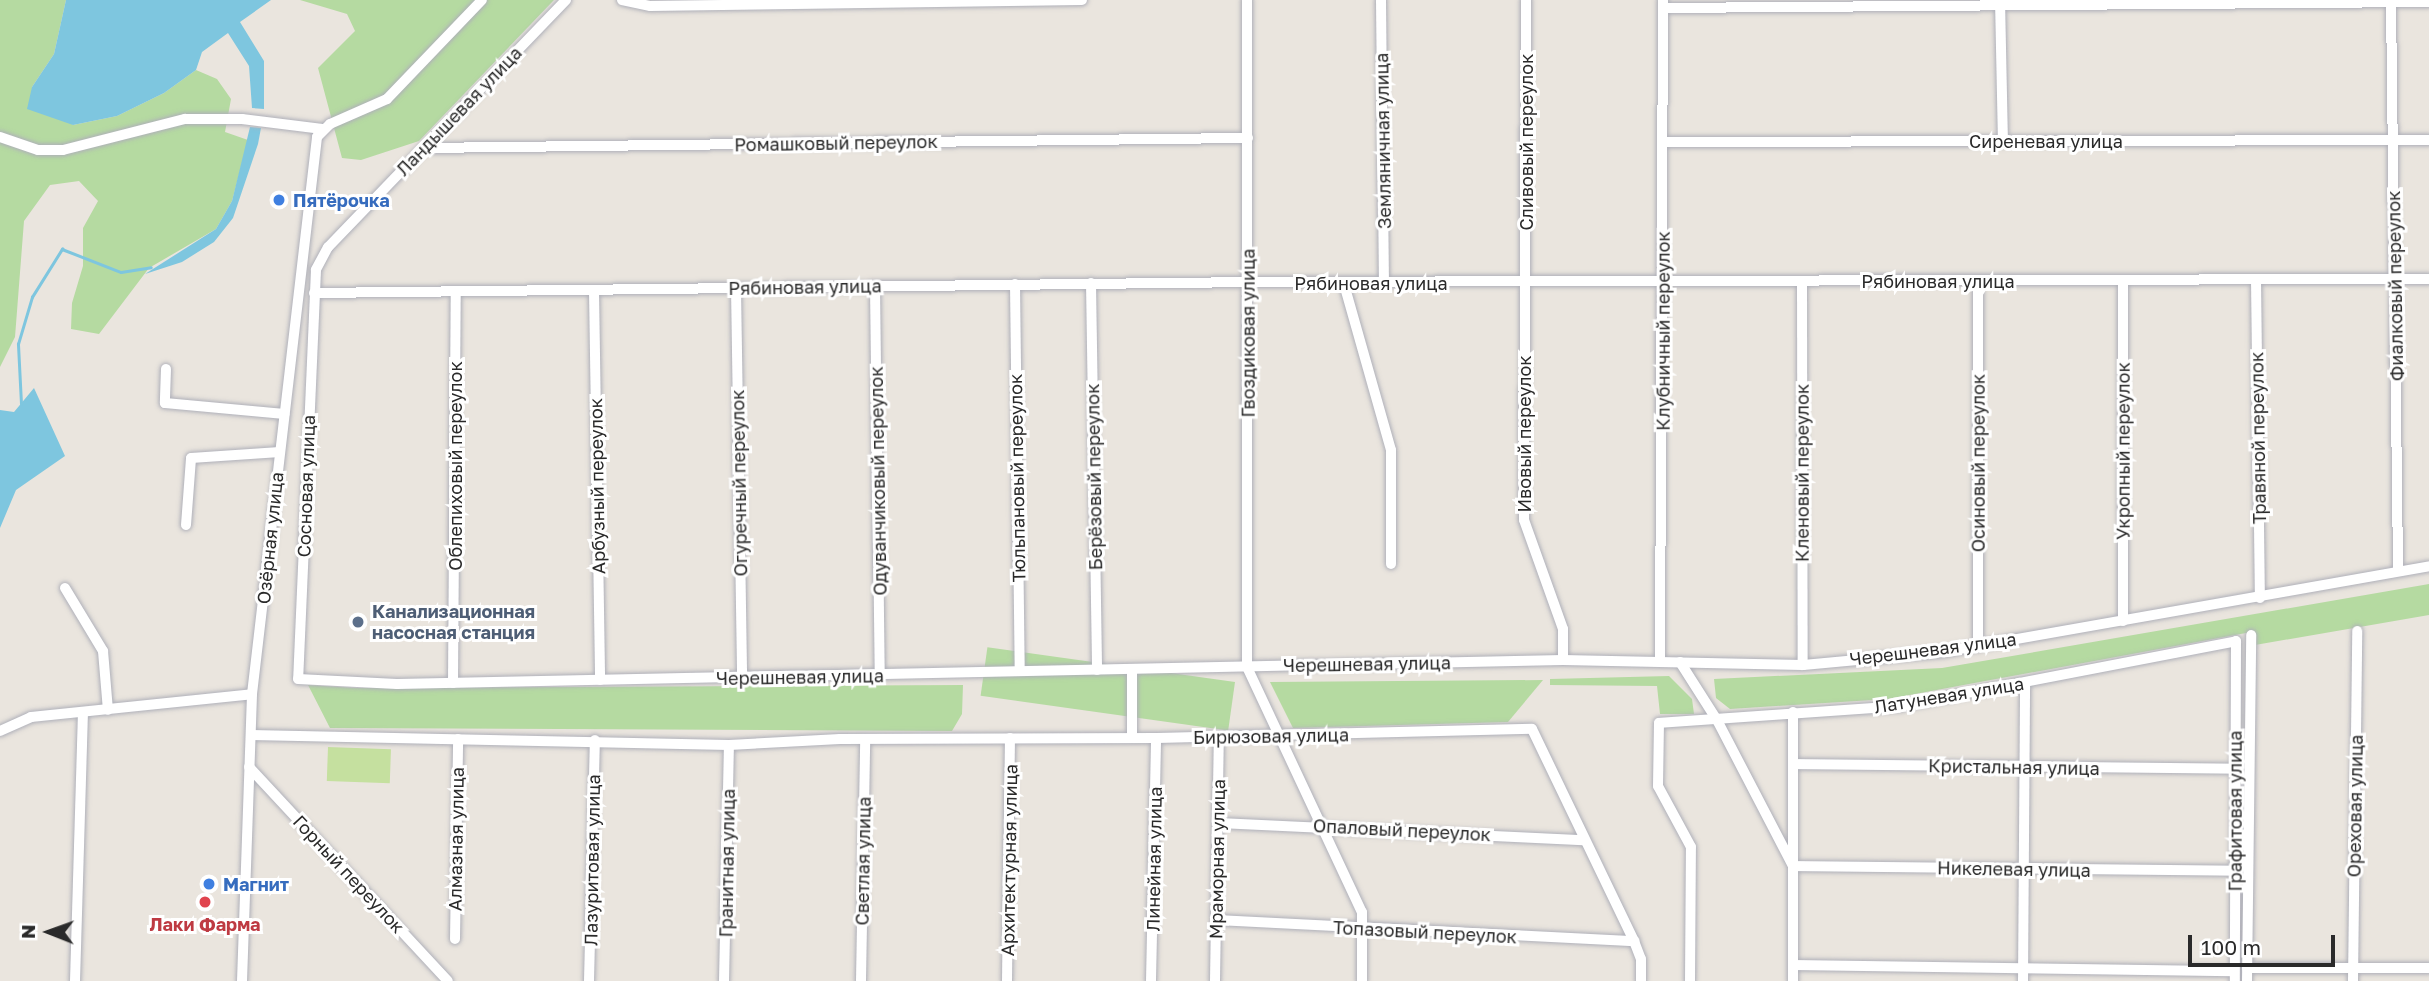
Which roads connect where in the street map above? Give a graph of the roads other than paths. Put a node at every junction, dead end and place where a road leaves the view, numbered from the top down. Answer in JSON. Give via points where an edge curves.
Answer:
{"nodes":[{"id":1,"x":482,"y":0,"type":"edge"},
{"id":2,"x":566,"y":0,"type":"edge"},
{"id":3,"x":622,"y":0,"type":"edge"},
{"id":4,"x":1082,"y":0,"type":"edge"},
{"id":5,"x":1247,"y":0,"type":"edge"},
{"id":6,"x":1381,"y":0,"type":"edge"},
{"id":7,"x":1527,"y":0,"type":"edge"},
{"id":8,"x":2330,"y":1,"type":"edge"},
{"id":9,"x":2000,"y":2,"type":"edge"},
{"id":10,"x":2391,"y":2,"type":"junction"},
{"id":11,"x":2429,"y":2,"type":"edge"},
{"id":12,"x":1663,"y":4,"type":"edge"},
{"id":13,"x":322,"y":129,"type":"junction"},
{"id":14,"x":0,"y":137,"type":"edge"},
{"id":15,"x":1248,"y":138,"type":"junction"},
{"id":16,"x":2392,"y":140,"type":"junction"},
{"id":17,"x":2429,"y":140,"type":"edge"},
{"id":18,"x":1664,"y":142,"type":"junction"},
{"id":19,"x":2003,"y":142,"type":"junction"},
{"id":20,"x":424,"y":148,"type":"junction"},
{"id":21,"x":2256,"y":279,"type":"junction"},
{"id":22,"x":2429,"y":279,"type":"edge"},
{"id":23,"x":2123,"y":280,"type":"junction"},
{"id":24,"x":2396,"y":280,"type":"junction"},
{"id":25,"x":1978,"y":281,"type":"junction"},
{"id":26,"x":1248,"y":282,"type":"junction"},
{"id":27,"x":1802,"y":282,"type":"junction"},
{"id":28,"x":1091,"y":283,"type":"junction"},
{"id":29,"x":1384,"y":283,"type":"junction"},
{"id":30,"x":1664,"y":283,"type":"junction"},
{"id":31,"x":1015,"y":284,"type":"junction"},
{"id":32,"x":1344,"y":284,"type":"junction"},
{"id":33,"x":1525,"y":284,"type":"junction"},
{"id":34,"x":875,"y":286,"type":"junction"},
{"id":35,"x":736,"y":288,"type":"junction"},
{"id":36,"x":456,"y":291,"type":"junction"},
{"id":37,"x":594,"y":291,"type":"junction"},
{"id":38,"x":314,"y":293,"type":"junction"},
{"id":39,"x":166,"y":369,"type":"dead end"},
{"id":40,"x":284,"y":414,"type":"junction"},
{"id":41,"x":280,"y":452,"type":"junction"},
{"id":42,"x":186,"y":525,"type":"dead end"},
{"id":43,"x":1391,"y":564,"type":"dead end"},
{"id":44,"x":2429,"y":566,"type":"edge"},
{"id":45,"x":2398,"y":570,"type":"junction"},
{"id":46,"x":65,"y":588,"type":"dead end"},
{"id":47,"x":2260,"y":598,"type":"junction"},
{"id":48,"x":2123,"y":621,"type":"junction"},
{"id":49,"x":2357,"y":631,"type":"dead end"},
{"id":50,"x":2251,"y":635,"type":"dead end"},
{"id":51,"x":2236,"y":641,"type":"joint"},
{"id":52,"x":1978,"y":646,"type":"junction"},
{"id":53,"x":1563,"y":660,"type":"junction"},
{"id":54,"x":1660,"y":661,"type":"junction"},
{"id":55,"x":1680,"y":663,"type":"junction"},
{"id":56,"x":1803,"y":664,"type":"junction"},
{"id":57,"x":1247,"y":667,"type":"junction"},
{"id":58,"x":1132,"y":669,"type":"junction"},
{"id":59,"x":1097,"y":670,"type":"junction"},
{"id":60,"x":1020,"y":671,"type":"junction"},
{"id":61,"x":880,"y":676,"type":"junction"},
{"id":62,"x":742,"y":678,"type":"junction"},
{"id":63,"x":298,"y":679,"type":"joint"},
{"id":64,"x":600,"y":680,"type":"junction"},
{"id":65,"x":453,"y":683,"type":"junction"},
{"id":66,"x":2025,"y":684,"type":"junction"},
{"id":67,"x":253,"y":694,"type":"junction"},
{"id":68,"x":108,"y":710,"type":"junction"},
{"id":69,"x":1793,"y":712,"type":"junction"},
{"id":70,"x":82,"y":713,"type":"junction"},
{"id":71,"x":1717,"y":720,"type":"junction"},
{"id":72,"x":0,"y":730,"type":"edge"},
{"id":73,"x":251,"y":735,"type":"junction"},
{"id":74,"x":1281,"y":736,"type":"junction"},
{"id":75,"x":1219,"y":737,"type":"junction"},
{"id":76,"x":1010,"y":738,"type":"junction"},
{"id":77,"x":1132,"y":738,"type":"junction"},
{"id":78,"x":1156,"y":738,"type":"junction"},
{"id":79,"x":458,"y":739,"type":"junction"},
{"id":80,"x":595,"y":740,"type":"junction"},
{"id":81,"x":865,"y":740,"type":"junction"},
{"id":82,"x":729,"y":745,"type":"junction"},
{"id":83,"x":1793,"y":764,"type":"junction"},
{"id":84,"x":249,"y":766,"type":"junction"},
{"id":85,"x":2023,"y":768,"type":"junction"},
{"id":86,"x":2236,"y":769,"type":"junction"},
{"id":87,"x":1219,"y":823,"type":"junction"},
{"id":88,"x":1319,"y":825,"type":"junction"},
{"id":89,"x":1584,"y":840,"type":"junction"},
{"id":90,"x":1793,"y":866,"type":"junction"},
{"id":91,"x":2023,"y":870,"type":"junction"},
{"id":92,"x":2235,"y":871,"type":"junction"},
{"id":93,"x":1217,"y":920,"type":"junction"},
{"id":94,"x":1365,"y":930,"type":"junction"},
{"id":95,"x":455,"y":939,"type":"dead end"},
{"id":96,"x":1634,"y":942,"type":"junction"},
{"id":97,"x":1793,"y":965,"type":"junction"},
{"id":98,"x":2353,"y":966,"type":"junction"},
{"id":99,"x":2247,"y":968,"type":"junction"},
{"id":100,"x":2429,"y":968,"type":"edge"},
{"id":101,"x":2023,"y":975,"type":"edge"},
{"id":102,"x":2234,"y":976,"type":"edge"},
{"id":103,"x":75,"y":981,"type":"edge"},
{"id":104,"x":242,"y":981,"type":"edge"},
{"id":105,"x":448,"y":981,"type":"edge"},
{"id":106,"x":589,"y":981,"type":"edge"},
{"id":107,"x":724,"y":981,"type":"edge"},
{"id":108,"x":861,"y":981,"type":"edge"},
{"id":109,"x":1007,"y":981,"type":"edge"},
{"id":110,"x":1151,"y":981,"type":"edge"},
{"id":111,"x":1215,"y":981,"type":"edge"},
{"id":112,"x":1362,"y":981,"type":"edge"},
{"id":113,"x":1641,"y":981,"type":"edge"},
{"id":114,"x":1690,"y":981,"type":"edge"},
{"id":115,"x":1793,"y":981,"type":"edge"},
{"id":116,"x":2247,"y":981,"type":"edge"},
{"id":117,"x":2353,"y":981,"type":"edge"}],
"edges":[{"from":1,"to":13,"type":"street","via":[[387,100]]},
{"from":2,"to":20,"type":"street","name":"Ландышевая улица"},
{"from":3,"to":4,"type":"street","via":[[650,6]]},
{"from":5,"to":15,"type":"street","name":"Гвоздиковая улица"},
{"from":6,"to":29,"type":"street","name":"Земляничная улица"},
{"from":7,"to":33,"type":"street","name":"Сливовый переулок"},
{"from":8,"to":9,"type":"street"},
{"from":8,"to":10,"type":"street"},
{"from":9,"to":12,"type":"street"},
{"from":9,"to":19,"type":"street"},
{"from":10,"to":11,"type":"street"},
{"from":10,"to":16,"type":"street","name":"Фиалковый переулок"},
{"from":12,"to":18,"type":"street","name":"Клубничный переулок"},
{"from":13,"to":14,"type":"street","via":[[242,119],[186,119],[63,150],[38,150]]},
{"from":13,"to":40,"type":"street","name":"Озёрная улица","via":[[315,145]]},
{"from":15,"to":20,"type":"street","name":"Ромашковый переулок"},
{"from":15,"to":26,"type":"street","name":"Гвоздиковая улица"},
{"from":16,"to":17,"type":"street","name":"Сиреневая улица"},
{"from":16,"to":19,"type":"street","name":"Сиреневая улица"},
{"from":16,"to":24,"type":"street","name":"Фиалковый переулок"},
{"from":18,"to":19,"type":"street","name":"Сиреневая улица"},
{"from":18,"to":30,"type":"street","name":"Клубничный переулок"},
{"from":20,"to":38,"type":"street","name":"Ландышевая улица","via":[[328,247],[316,270]]},
{"from":21,"to":23,"type":"street","name":"Рябиновая улица"},
{"from":21,"to":24,"type":"street","name":"Рябиновая улица"},
{"from":21,"to":47,"type":"street","name":"Травяной переулок"},
{"from":22,"to":24,"type":"street","name":"Рябиновая улица"},
{"from":23,"to":25,"type":"street","name":"Рябиновая улица"},
{"from":23,"to":48,"type":"street","name":"Укропный переулок"},
{"from":24,"to":45,"type":"street","name":"Фиалковый переулок"},
{"from":25,"to":27,"type":"street","name":"Рябиновая улица"},
{"from":25,"to":52,"type":"street","name":"Осиновый переулок"},
{"from":26,"to":28,"type":"street","name":"Рябиновая улица"},
{"from":26,"to":32,"type":"street","name":"Рябиновая улица"},
{"from":26,"to":57,"type":"street","name":"Гвоздиковая улица"},
{"from":27,"to":30,"type":"street","name":"Рябиновая улица"},
{"from":27,"to":56,"type":"street","name":"Кленовый переулок"},
{"from":28,"to":31,"type":"street","name":"Рябиновая улица"},
{"from":28,"to":59,"type":"street","name":"Берёзовый переулок"},
{"from":29,"to":32,"type":"street","name":"Рябиновая улица"},
{"from":29,"to":33,"type":"street","name":"Рябиновая улица"},
{"from":30,"to":33,"type":"street","name":"Рябиновая улица"},
{"from":30,"to":54,"type":"street","name":"Клубничный переулок"},
{"from":31,"to":34,"type":"street","name":"Рябиновая улица"},
{"from":31,"to":60,"type":"street","name":"Тюльпановый переулок"},
{"from":32,"to":43,"type":"street","via":[[1391,450]]},
{"from":33,"to":53,"type":"street","name":"Ивовый переулок","via":[[1524,520],[1563,629]]},
{"from":34,"to":35,"type":"street","name":"Рябиновая улица"},
{"from":34,"to":61,"type":"street","name":"Одуванчиковый переулок"},
{"from":35,"to":37,"type":"street","name":"Рябиновая улица"},
{"from":35,"to":62,"type":"street","name":"Огуречный переулок"},
{"from":36,"to":37,"type":"street","name":"Рябиновая улица"},
{"from":36,"to":38,"type":"street","name":"Рябиновая улица"},
{"from":36,"to":65,"type":"street","name":"Облепиховый переулок"},
{"from":37,"to":64,"type":"street","name":"Арбузный переулок"},
{"from":38,"to":63,"type":"street","name":"Сосновая улица"},
{"from":39,"to":40,"type":"street","via":[[165,404]]},
{"from":40,"to":41,"type":"street","name":"Озёрная улица"},
{"from":41,"to":42,"type":"street","via":[[191,458]]},
{"from":41,"to":67,"type":"street","name":"Озёрная улица"},
{"from":44,"to":45,"type":"street","name":"Черешневая улица"},
{"from":45,"to":47,"type":"street","name":"Черешневая улица"},
{"from":46,"to":68,"type":"street","via":[[103,651]]},
{"from":47,"to":48,"type":"street","name":"Черешневая улица"},
{"from":48,"to":52,"type":"street","name":"Черешневая улица"},
{"from":49,"to":98,"type":"street","name":"Ореховая улица"},
{"from":50,"to":99,"type":"street"},
{"from":51,"to":66,"type":"street","name":"Латуневая улица"},
{"from":51,"to":86,"type":"street","name":"Графитовая улица"},
{"from":52,"to":56,"type":"street","name":"Черешневая улица"},
{"from":53,"to":54,"type":"street","name":"Черешневая улица"},
{"from":53,"to":57,"type":"street","name":"Черешневая улица"},
{"from":54,"to":55,"type":"street","name":"Черешневая улица"},
{"from":55,"to":56,"type":"street","name":"Черешневая улица"},
{"from":55,"to":71,"type":"street"},
{"from":57,"to":58,"type":"street","name":"Черешневая улица"},
{"from":57,"to":74,"type":"street"},
{"from":58,"to":59,"type":"street","name":"Черешневая улица"},
{"from":58,"to":77,"type":"street"},
{"from":59,"to":60,"type":"street","name":"Черешневая улица"},
{"from":60,"to":61,"type":"street","name":"Черешневая улица"},
{"from":61,"to":62,"type":"street","name":"Черешневая улица"},
{"from":62,"to":64,"type":"street","name":"Черешневая улица"},
{"from":63,"to":65,"type":"street","name":"Черешневая улица"},
{"from":64,"to":65,"type":"street","name":"Черешневая улица"},
{"from":66,"to":69,"type":"street","name":"Латуневая улица","via":[[1900,706]]},
{"from":66,"to":85,"type":"street"},
{"from":67,"to":68,"type":"street"},
{"from":67,"to":73,"type":"street","name":"Озёрная улица"},
{"from":68,"to":70,"type":"street"},
{"from":69,"to":71,"type":"street","name":"Латуневая улица"},
{"from":69,"to":83,"type":"street"},
{"from":70,"to":72,"type":"street","via":[[31,717]]},
{"from":70,"to":103,"type":"street"},
{"from":71,"to":90,"type":"street"},
{"from":71,"to":114,"type":"street","name":"Латуневая улица","via":[[1659,723],[1658,786],[1691,847]]},
{"from":73,"to":79,"type":"street","name":"Бирюзовая улица"},
{"from":73,"to":84,"type":"street","name":"Озёрная улица"},
{"from":74,"to":75,"type":"street","name":"Бирюзовая улица"},
{"from":74,"to":88,"type":"street"},
{"from":74,"to":89,"type":"street","name":"Бирюзовая улица","via":[[1532,729]]},
{"from":75,"to":78,"type":"street","name":"Бирюзовая улица"},
{"from":75,"to":87,"type":"street","name":"Мраморная улица"},
{"from":76,"to":77,"type":"street","name":"Бирюзовая улица"},
{"from":76,"to":81,"type":"street","name":"Бирюзовая улица"},
{"from":76,"to":109,"type":"street","name":"Архитектурная улица"},
{"from":77,"to":78,"type":"street","name":"Бирюзовая улица"},
{"from":78,"to":110,"type":"street","name":"Линейная улица"},
{"from":79,"to":80,"type":"street","name":"Бирюзовая улица"},
{"from":79,"to":95,"type":"street","name":"Алмазная улица"},
{"from":80,"to":82,"type":"street","name":"Бирюзовая улица"},
{"from":80,"to":106,"type":"street","name":"Лазуритовая улица"},
{"from":81,"to":82,"type":"street","name":"Бирюзовая улица"},
{"from":81,"to":108,"type":"street","name":"Светлая улица"},
{"from":82,"to":107,"type":"street","name":"Гранитная улица"},
{"from":83,"to":85,"type":"street","name":"Кристальная улица"},
{"from":83,"to":90,"type":"street"},
{"from":84,"to":104,"type":"street","name":"Озёрная улица"},
{"from":84,"to":105,"type":"street","name":"Горный переулок"},
{"from":85,"to":86,"type":"street","name":"Кристальная улица"},
{"from":85,"to":91,"type":"street"},
{"from":86,"to":92,"type":"street","name":"Графитовая улица"},
{"from":87,"to":88,"type":"street","name":"Опаловый переулок"},
{"from":87,"to":93,"type":"street","name":"Мраморная улица"},
{"from":88,"to":89,"type":"street","name":"Опаловый переулок"},
{"from":88,"to":94,"type":"street","via":[[1362,912]]},
{"from":89,"to":96,"type":"street"},
{"from":90,"to":91,"type":"street","name":"Никелевая улица"},
{"from":90,"to":97,"type":"street"},
{"from":91,"to":92,"type":"street","name":"Никелевая улица"},
{"from":91,"to":101,"type":"street"},
{"from":92,"to":102,"type":"street","name":"Графитовая улица"},
{"from":93,"to":94,"type":"street","name":"Топазовый переулок"},
{"from":93,"to":111,"type":"street","name":"Мраморная улица"},
{"from":94,"to":96,"type":"street","name":"Топазовый переулок"},
{"from":94,"to":112,"type":"street"},
{"from":96,"to":113,"type":"street","via":[[1642,959]]},
{"from":97,"to":101,"type":"street"},
{"from":97,"to":115,"type":"street"},
{"from":98,"to":99,"type":"street"},
{"from":98,"to":100,"type":"street"},
{"from":98,"to":117,"type":"street","name":"Ореховая улица"},
{"from":99,"to":116,"type":"street"},
{"from":101,"to":102,"type":"street"}]}
